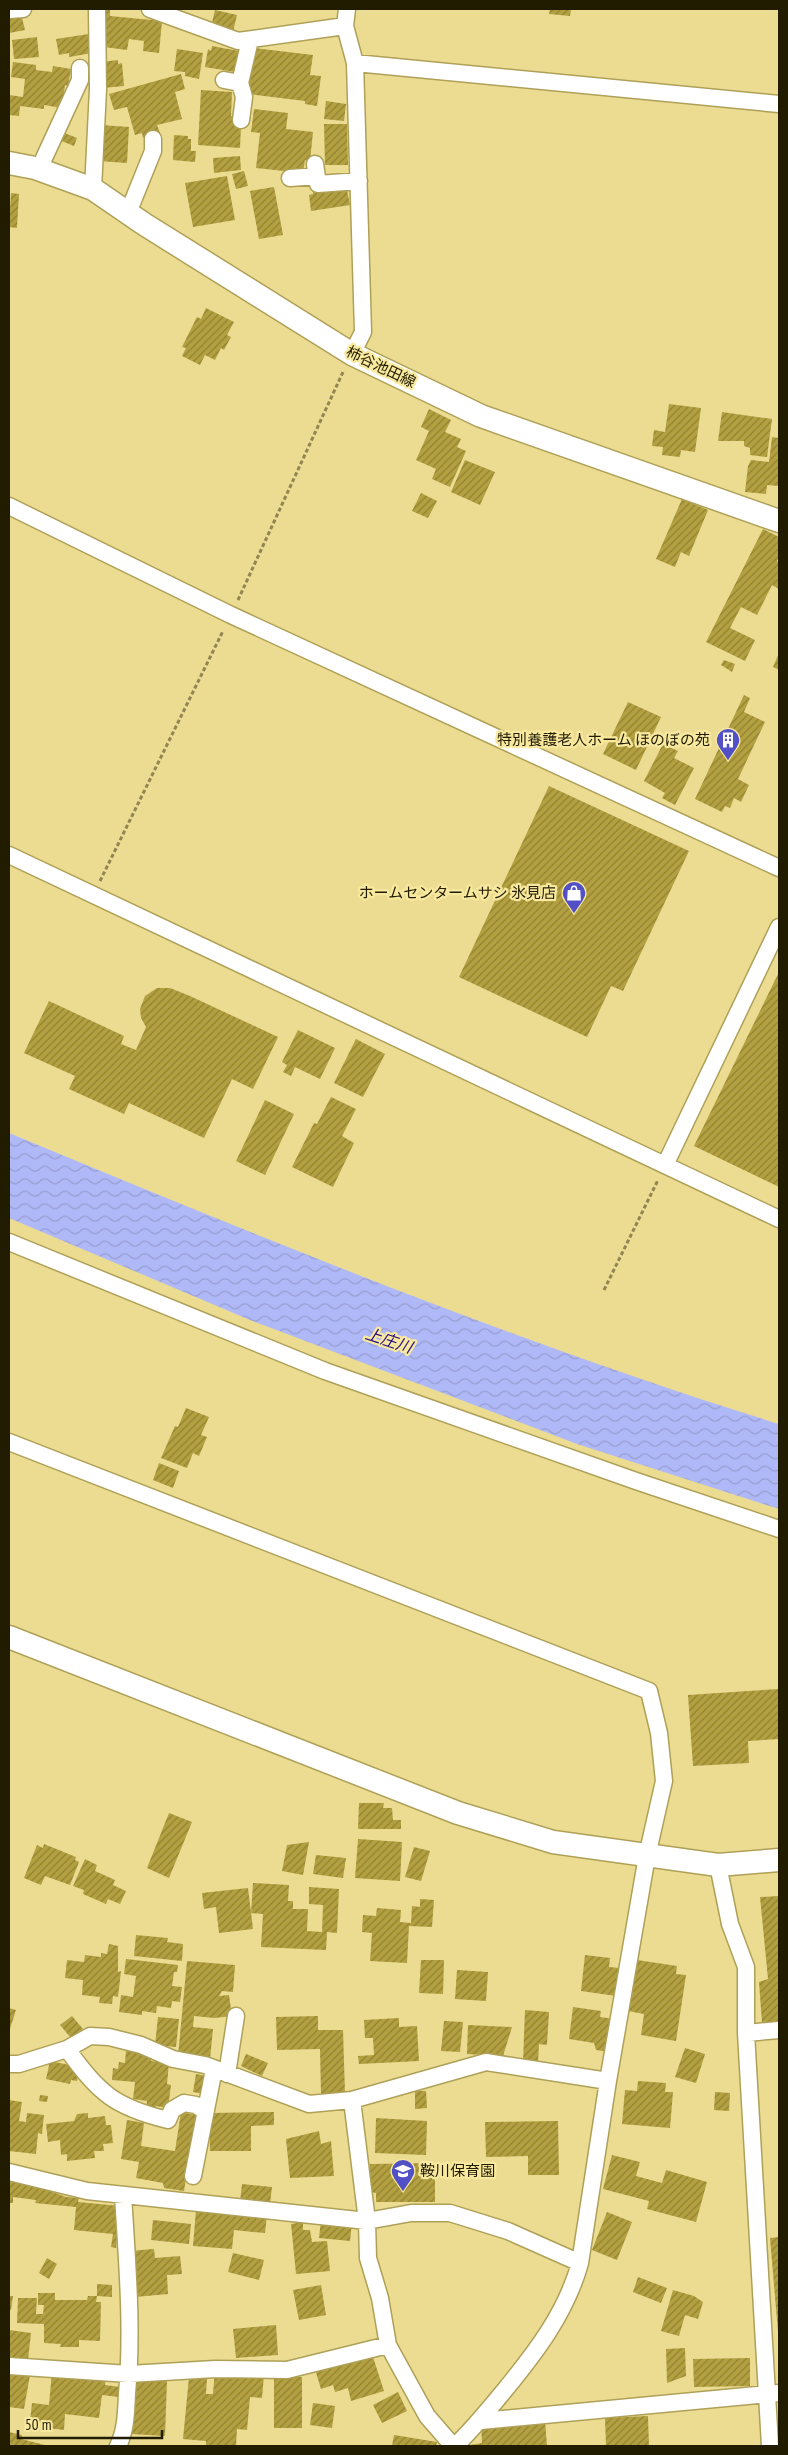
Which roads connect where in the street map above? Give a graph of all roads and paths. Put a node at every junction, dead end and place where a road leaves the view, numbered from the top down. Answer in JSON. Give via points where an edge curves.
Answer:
{"nodes":[{"id":1,"x":23,"y":9,"type":"edge"},
{"id":2,"x":97,"y":9,"type":"edge"},
{"id":3,"x":150,"y":9,"type":"edge"},
{"id":4,"x":347,"y":9,"type":"edge"},
{"id":5,"x":9,"y":10,"type":"edge"},
{"id":6,"x":345,"y":26,"type":"junction"},
{"id":7,"x":250,"y":40,"type":"junction"},
{"id":8,"x":355,"y":63,"type":"junction"},
{"id":9,"x":83,"y":77,"type":"dead end"},
{"id":10,"x":224,"y":80,"type":"dead end"},
{"id":11,"x":240,"y":83,"type":"junction"},
{"id":12,"x":779,"y":104,"type":"edge"},
{"id":13,"x":241,"y":120,"type":"dead end"},
{"id":14,"x":153,"y":139,"type":"dead end"},
{"id":15,"x":9,"y":163,"type":"edge"},
{"id":16,"x":39,"y":169,"type":"junction"},
{"id":17,"x":290,"y":178,"type":"dead end"},
{"id":18,"x":359,"y":181,"type":"junction"},
{"id":19,"x":94,"y":188,"type":"junction"},
{"id":20,"x":128,"y":213,"type":"junction"},
{"id":21,"x":352,"y":354,"type":"junction"},
{"id":22,"x":9,"y":506,"type":"edge"},
{"id":23,"x":779,"y":521,"type":"edge"},
{"id":24,"x":9,"y":855,"type":"edge"},
{"id":25,"x":779,"y":868,"type":"edge"},
{"id":26,"x":779,"y":928,"type":"edge"},
{"id":27,"x":666,"y":1164,"type":"junction"},
{"id":28,"x":779,"y":1219,"type":"edge"},
{"id":29,"x":9,"y":1242,"type":"edge"},
{"id":30,"x":604,"y":1290,"type":"dead end"},
{"id":31,"x":9,"y":1442,"type":"edge"},
{"id":32,"x":779,"y":1529,"type":"edge"},
{"id":33,"x":9,"y":1636,"type":"edge"},
{"id":34,"x":647,"y":1856,"type":"junction"},
{"id":35,"x":779,"y":1860,"type":"edge"},
{"id":36,"x":718,"y":1865,"type":"junction"},
{"id":37,"x":236,"y":2016,"type":"dead end"},
{"id":38,"x":779,"y":2030,"type":"edge"},
{"id":39,"x":746,"y":2033,"type":"junction"},
{"id":40,"x":67,"y":2049,"type":"junction"},
{"id":41,"x":9,"y":2064,"type":"edge"},
{"id":42,"x":220,"y":2071,"type":"junction"},
{"id":43,"x":608,"y":2081,"type":"junction"},
{"id":44,"x":352,"y":2100,"type":"junction"},
{"id":45,"x":205,"y":2111,"type":"junction"},
{"id":46,"x":9,"y":2172,"type":"edge"},
{"id":47,"x":193,"y":2176,"type":"dead end"},
{"id":48,"x":123,"y":2195,"type":"junction"},
{"id":49,"x":367,"y":2221,"type":"junction"},
{"id":50,"x":580,"y":2263,"type":"junction"},
{"id":51,"x":388,"y":2345,"type":"junction"},
{"id":52,"x":9,"y":2366,"type":"edge"},
{"id":53,"x":129,"y":2374,"type":"junction"},
{"id":54,"x":773,"y":2394,"type":"edge"},
{"id":55,"x":481,"y":2420,"type":"junction"},
{"id":56,"x":118,"y":2446,"type":"edge"},
{"id":57,"x":454,"y":2446,"type":"edge"},
{"id":58,"x":770,"y":2446,"type":"edge"}],
"edges":[{"from":1,"to":5,"type":"street"},
{"from":2,"to":19,"type":"street","via":[[99,41]]},
{"from":3,"to":7,"type":"street","via":[[238,41]]},
{"from":4,"to":6,"type":"street"},
{"from":6,"to":7,"type":"street"},
{"from":6,"to":8,"type":"street"},
{"from":7,"to":11,"type":"street"},
{"from":8,"to":12,"type":"street"},
{"from":8,"to":18,"type":"street"},
{"from":9,"to":16,"type":"street"},
{"from":10,"to":11,"type":"street"},
{"from":11,"to":13,"type":"street","via":[[244,97]]},
{"from":14,"to":20,"type":"street","via":[[153,151]]},
{"from":15,"to":16,"type":"main road","name":"柿谷池田線"},
{"from":16,"to":19,"type":"main road","name":"柿谷池田線"},
{"from":17,"to":18,"type":"street","via":[[316,170],[318,184]]},
{"from":18,"to":21,"type":"street","via":[[363,332]]},
{"from":19,"to":20,"type":"main road","name":"柿谷池田線"},
{"from":20,"to":21,"type":"main road","name":"柿谷池田線"},
{"from":21,"to":23,"type":"main road","name":"柿谷池田線","via":[[481,416]]},
{"from":22,"to":25,"type":"street","via":[[240,619]]},
{"from":24,"to":27,"type":"street"},
{"from":26,"to":27,"type":"street"},
{"from":27,"to":28,"type":"street"},
{"from":27,"to":30,"type":"path"},
{"from":29,"to":32,"type":"street","via":[[325,1371]]},
{"from":31,"to":34,"type":"street","via":[[649,1691],[659,1733],[664,1781]]},
{"from":33,"to":34,"type":"main road","via":[[458,1813],[553,1842]]},
{"from":34,"to":36,"type":"main road"},
{"from":34,"to":43,"type":"street"},
{"from":35,"to":36,"type":"main road"},
{"from":36,"to":39,"type":"street","via":[[730,1924],[746,1967]]},
{"from":37,"to":42,"type":"street"},
{"from":38,"to":39,"type":"street"},
{"from":39,"to":54,"type":"street"},
{"from":40,"to":41,"type":"street","via":[[19,2064]]},
{"from":40,"to":42,"type":"street","via":[[90,2036],[109,2037]]},
{"from":40,"to":45,"type":"street","via":[[89,2079],[112,2099],[135,2112],[168,2120],[172,2110],[184,2102]]},
{"from":42,"to":44,"type":"street","via":[[309,2104]]},
{"from":42,"to":45,"type":"street"},
{"from":43,"to":44,"type":"street","via":[[486,2062]]},
{"from":43,"to":50,"type":"street"},
{"from":44,"to":49,"type":"street"},
{"from":45,"to":47,"type":"street"},
{"from":46,"to":48,"type":"street","via":[[87,2191]]},
{"from":48,"to":49,"type":"street"},
{"from":48,"to":53,"type":"street"},
{"from":49,"to":50,"type":"street","via":[[411,2213],[450,2213],[508,2231]]},
{"from":49,"to":51,"type":"street","via":[[368,2258],[380,2298]]},
{"from":50,"to":55,"type":"street","via":[[574,2284],[538,2350]]},
{"from":51,"to":53,"type":"street","via":[[287,2370],[215,2369]]},
{"from":51,"to":57,"type":"street","via":[[427,2416]]},
{"from":52,"to":53,"type":"street"},
{"from":53,"to":56,"type":"street","via":[[124,2433]]},
{"from":54,"to":55,"type":"street"},
{"from":54,"to":58,"type":"street"},
{"from":55,"to":57,"type":"street"}]}
